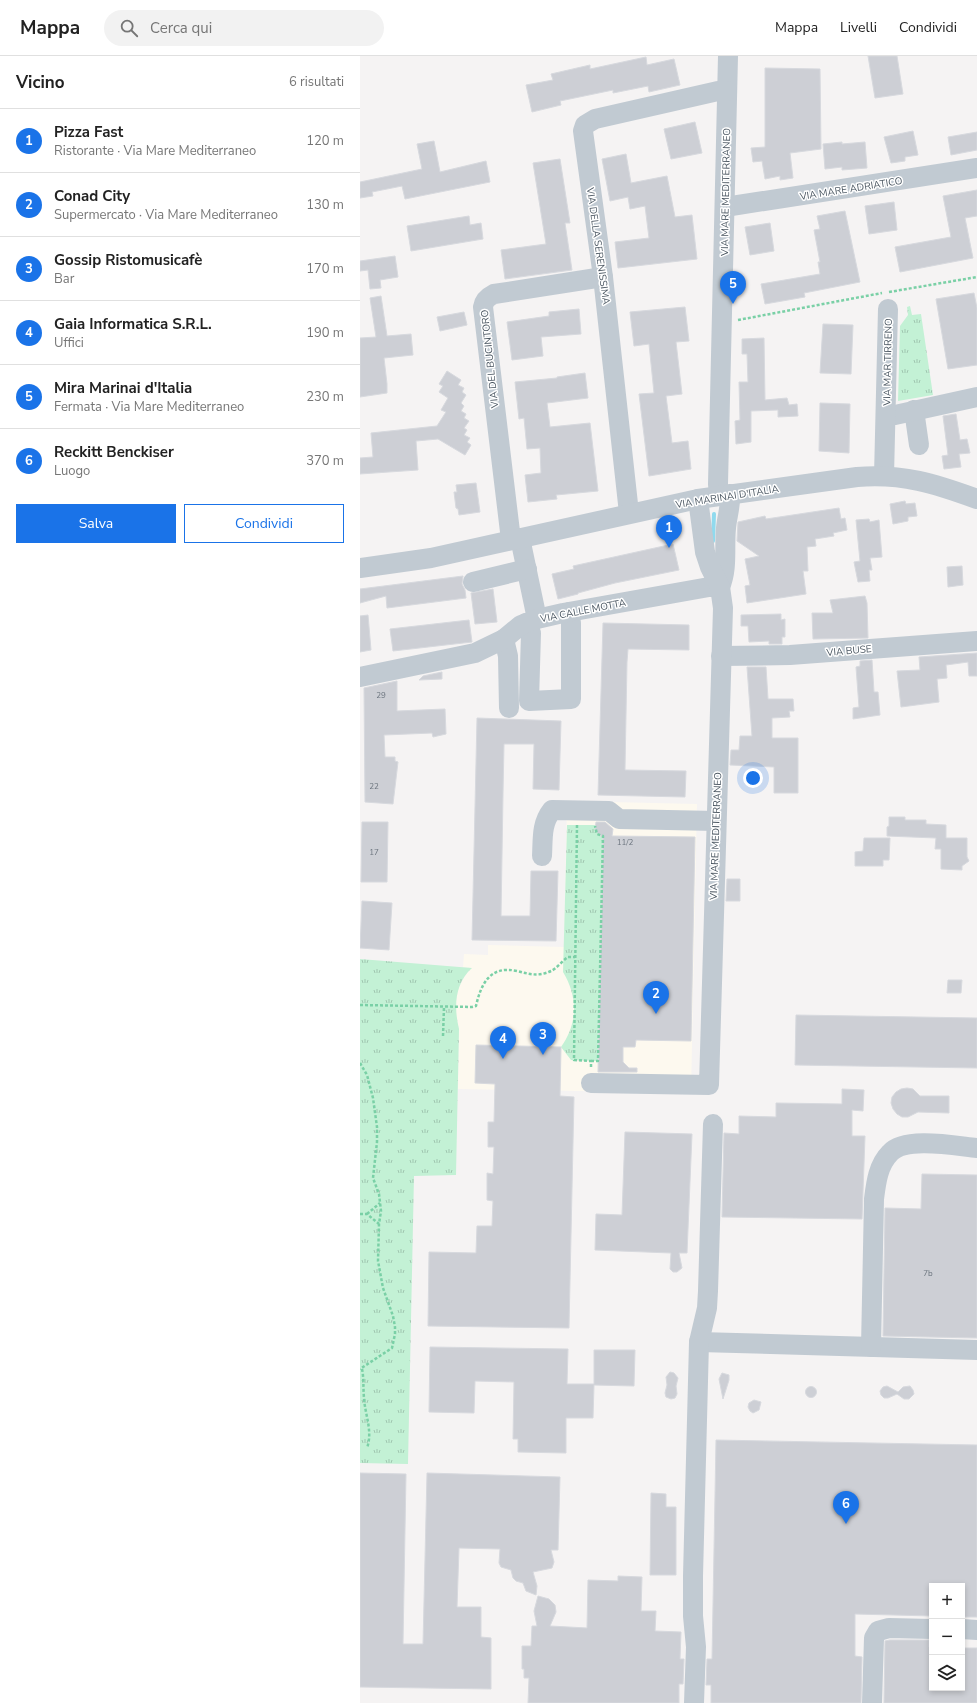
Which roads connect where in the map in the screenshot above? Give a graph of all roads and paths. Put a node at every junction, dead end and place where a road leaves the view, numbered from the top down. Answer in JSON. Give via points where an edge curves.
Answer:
{"nodes":[{"id":1,"x":728,"y":56,"type":"edge"},
{"id":2,"x":727,"y":91,"type":"junction"},
{"id":3,"x":977,"y":168,"type":"edge"},
{"id":4,"x":725,"y":207,"type":"junction"},
{"id":5,"x":603,"y":277,"type":"junction"},
{"id":6,"x":977,"y":277,"type":"edge"},
{"id":7,"x":888,"y":309,"type":"dead end"},
{"id":8,"x":735,"y":320,"type":"dead end"},
{"id":9,"x":977,"y":397,"type":"edge"},
{"id":10,"x":914,"y":410,"type":"junction"},
{"id":11,"x":886,"y":414,"type":"junction"},
{"id":12,"x":919,"y":445,"type":"dead end"},
{"id":13,"x":884,"y":476,"type":"junction"},
{"id":14,"x":724,"y":495,"type":"junction"},
{"id":15,"x":698,"y":499,"type":"junction"},
{"id":16,"x":977,"y":499,"type":"edge"},
{"id":17,"x":629,"y":513,"type":"junction"},
{"id":18,"x":515,"y":539,"type":"junction"},
{"id":19,"x":360,"y":568,"type":"edge"},
{"id":20,"x":527,"y":569,"type":"junction"},
{"id":21,"x":473,"y":582,"type":"dead end"},
{"id":22,"x":720,"y":587,"type":"junction"},
{"id":23,"x":569,"y":612,"type":"junction"},
{"id":24,"x":532,"y":621,"type":"junction"},
{"id":25,"x":504,"y":639,"type":"junction"},
{"id":26,"x":977,"y":641,"type":"edge"},
{"id":27,"x":721,"y":656,"type":"junction"},
{"id":28,"x":360,"y":676,"type":"edge"},
{"id":29,"x":509,"y":708,"type":"dead end"},
{"id":30,"x":585,"y":810,"type":"junction"},
{"id":31,"x":716,"y":821,"type":"junction"},
{"id":32,"x":542,"y":856,"type":"dead end"},
{"id":33,"x":575,"y":957,"type":"junction"},
{"id":34,"x":360,"y":1004,"type":"edge"},
{"id":35,"x":444,"y":1007,"type":"junction"},
{"id":36,"x":443,"y":1036,"type":"dead end"},
{"id":37,"x":591,"y":1061,"type":"junction"},
{"id":38,"x":360,"y":1063,"type":"edge"},
{"id":39,"x":591,"y":1083,"type":"joint"},
{"id":40,"x":713,"y":1124,"type":"dead end"},
{"id":41,"x":977,"y":1148,"type":"edge"},
{"id":42,"x":380,"y":1203,"type":"junction"},
{"id":43,"x":360,"y":1214,"type":"edge"},
{"id":44,"x":367,"y":1214,"type":"junction"},
{"id":45,"x":379,"y":1224,"type":"junction"},
{"id":46,"x":699,"y":1342,"type":"junction"},
{"id":47,"x":870,"y":1347,"type":"junction"},
{"id":48,"x":977,"y":1350,"type":"edge"},
{"id":49,"x":361,"y":1369,"type":"edge"},
{"id":50,"x":367,"y":1448,"type":"dead end"},
{"id":51,"x":929,"y":1629,"type":"edge"},
{"id":52,"x":965,"y":1629,"type":"edge"},
{"id":53,"x":977,"y":1630,"type":"edge"},
{"id":54,"x":694,"y":1703,"type":"edge"},
{"id":55,"x":872,"y":1703,"type":"edge"}],
"edges":[{"from":1,"to":2,"type":"street","name":"VIA MARE MEDITERRANEO"},
{"from":2,"to":4,"type":"street","name":"VIA MARE MEDITERRANEO"},
{"from":2,"to":5,"type":"street","name":"VIA DELLA SERENISSIMA","via":[[595,119],[585,125],[583,131]]},
{"from":3,"to":4,"type":"street","name":"VIA MARE ADRIATICO"},
{"from":4,"to":14,"type":"street","name":"VIA MARE MEDITERRANEO","via":[[718,484]]},
{"from":5,"to":17,"type":"street","name":"VIA DELLA SERENISSIMA"},
{"from":5,"to":18,"type":"street","name":"VIA DEL BUCINTORO","via":[[494,294],[484,302]]},
{"from":6,"to":8,"type":"path"},
{"from":7,"to":11,"type":"street","name":"VIA MAR TIRRENO"},
{"from":9,"to":10,"type":"street","name":"VIA MAR TIRRENO"},
{"from":10,"to":11,"type":"street","name":"VIA MAR TIRRENO","via":[[895,415]]},
{"from":10,"to":12,"type":"street"},
{"from":11,"to":13,"type":"street","name":"VIA MAR TIRRENO"},
{"from":13,"to":14,"type":"street","name":"VIA MARINAI D'ITALIA"},
{"from":13,"to":16,"type":"street","name":"VIA MARINAI D'ITALIA","via":[[921,480]]},
{"from":14,"to":15,"type":"street","name":"VIA MARINAI D'ITALIA"},
{"from":14,"to":22,"type":"street","name":"VIA MARE MEDITERRANEO","via":[[730,504],[726,528],[726,567]]},
{"from":15,"to":17,"type":"street","name":"VIA MARINAI D'ITALIA"},
{"from":15,"to":22,"type":"street","name":"VIA MARE MEDITERRANEO","via":[[705,552]]},
{"from":17,"to":18,"type":"street","name":"VIA MARINAI D'ITALIA"},
{"from":18,"to":19,"type":"street","name":"VIA MARINAI D'ITALIA","via":[[431,558]]},
{"from":18,"to":20,"type":"street"},
{"from":20,"to":21,"type":"street"},
{"from":20,"to":24,"type":"street"},
{"from":22,"to":23,"type":"street","name":"VIA CALLE MOTTA"},
{"from":22,"to":27,"type":"street","name":"VIA MARE MEDITERRANEO","via":[[723,608]]},
{"from":23,"to":24,"type":"street","name":"VIA CALLE MOTTA"},
{"from":23,"to":24,"type":"street","via":[[571,699],[529,701]]},
{"from":24,"to":25,"type":"street","name":"VIA CALLE MOTTA","via":[[521,625]]},
{"from":25,"to":28,"type":"street","name":"VIA CALLE MOTTA","via":[[475,653]]},
{"from":25,"to":29,"type":"street","via":[[508,656]]},
{"from":26,"to":27,"type":"street","name":"VIA BUSE","via":[[790,655]]},
{"from":27,"to":31,"type":"street","name":"VIA MARE MEDITERRANEO"},
{"from":30,"to":31,"type":"street","via":[[609,811],[619,820]]},
{"from":30,"to":32,"type":"street","via":[[552,810],[546,818]]},
{"from":30,"to":33,"type":"path"},
{"from":30,"to":37,"type":"path","via":[[596,823],[595,830],[603,836],[598,1061]]},
{"from":31,"to":39,"type":"street","name":"VIA MARE MEDITERRANEO","via":[[709,1085]]},
{"from":33,"to":35,"type":"path","via":[[568,957],[552,971],[534,975],[512,970],[499,971],[482,984],[476,1006]]},
{"from":33,"to":37,"type":"path","via":[[574,1060]]},
{"from":34,"to":35,"type":"path"},
{"from":35,"to":36,"type":"path"},
{"from":37,"to":39,"type":"path"},
{"from":38,"to":42,"type":"path","via":[[367,1075],[373,1098],[378,1135],[373,1178]]},
{"from":40,"to":46,"type":"street","via":[[708,1291]]},
{"from":41,"to":47,"type":"street","via":[[905,1144],[890,1152],[880,1167],[874,1198]]},
{"from":42,"to":44,"type":"path"},
{"from":42,"to":45,"type":"path"},
{"from":43,"to":44,"type":"path"},
{"from":44,"to":45,"type":"path"},
{"from":45,"to":49,"type":"path","via":[[378,1261],[383,1288],[393,1316],[395,1334],[392,1348]]},
{"from":46,"to":47,"type":"street"},
{"from":46,"to":54,"type":"street","via":[[693,1576],[696,1647]]},
{"from":47,"to":48,"type":"street"},
{"from":49,"to":50,"type":"path","via":[[370,1429]]},
{"from":51,"to":55,"type":"street","via":[[888,1628],[878,1631],[874,1638]]},
{"from":52,"to":53,"type":"street"}]}
